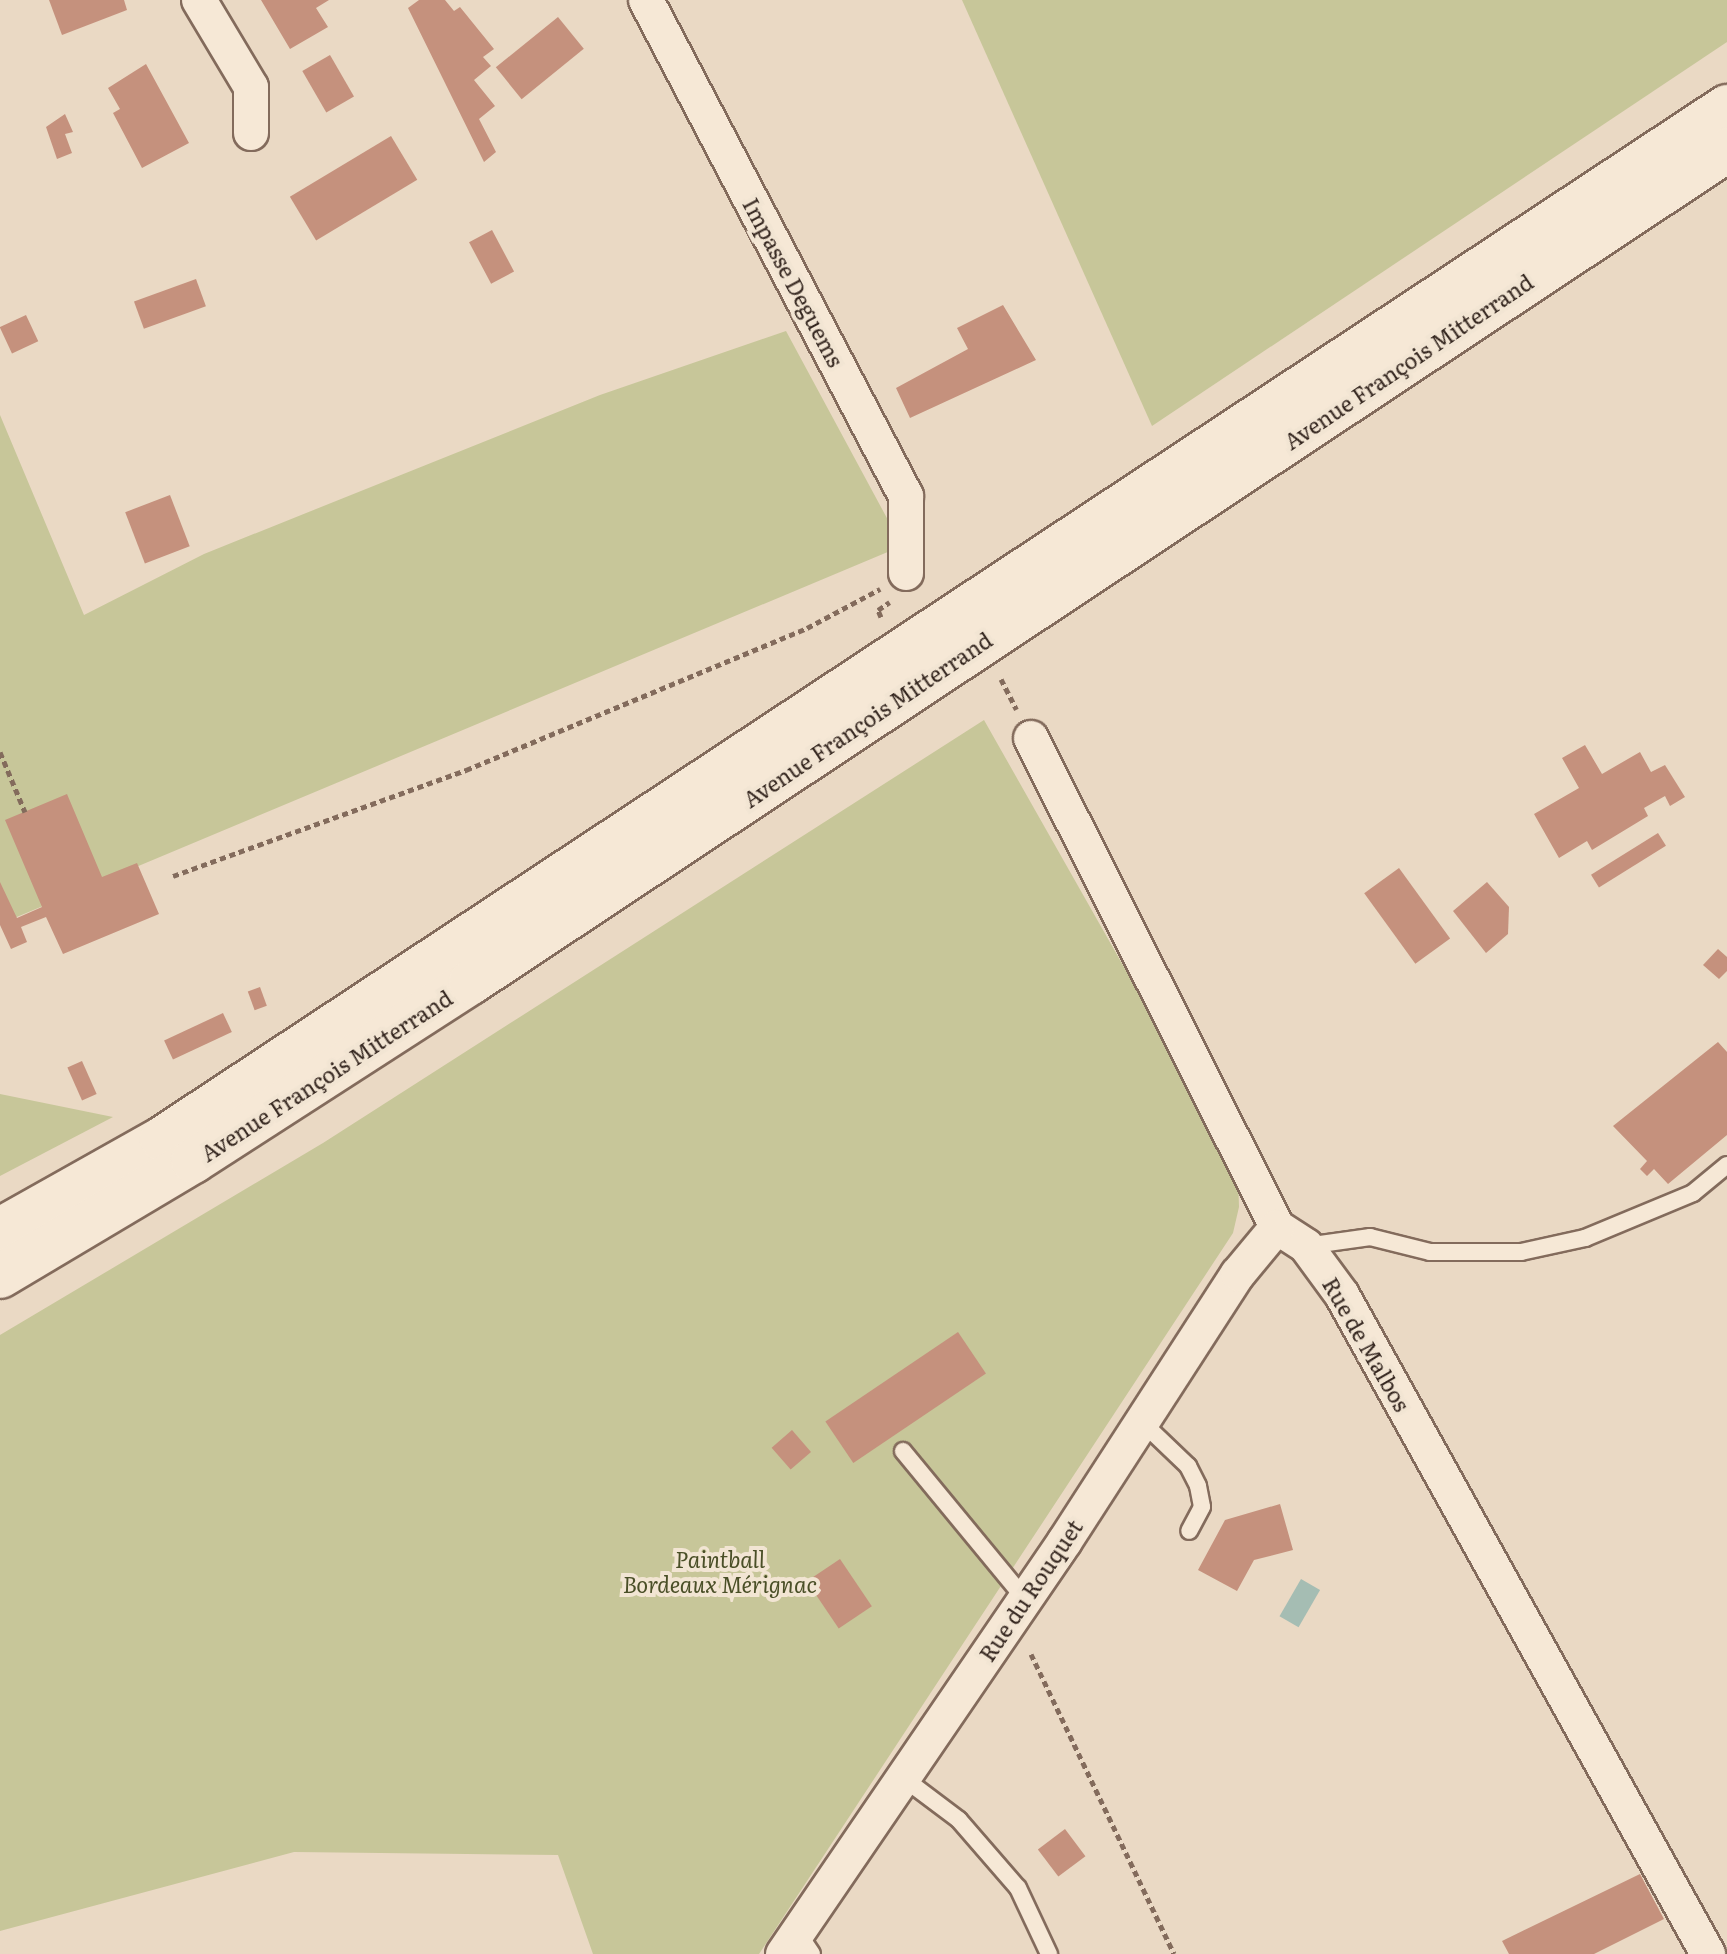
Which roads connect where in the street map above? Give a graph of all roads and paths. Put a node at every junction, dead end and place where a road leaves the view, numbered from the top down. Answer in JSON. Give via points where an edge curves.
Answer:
{"nodes":[{"id":1,"x":199,"y":0,"type":"edge"},
{"id":2,"x":646,"y":0,"type":"edge"},
{"id":3,"x":1727,"y":107,"type":"edge"},
{"id":4,"x":251,"y":133,"type":"dead end"},
{"id":5,"x":1727,"y":150,"type":"edge"},
{"id":6,"x":906,"y":573,"type":"joint"},
{"id":7,"x":1031,"y":738,"type":"dead end"},
{"id":8,"x":0,"y":752,"type":"edge"},
{"id":9,"x":25,"y":812,"type":"dead end"},
{"id":10,"x":173,"y":876,"type":"dead end"},
{"id":11,"x":1727,"y":1165,"type":"edge"},
{"id":12,"x":1277,"y":1227,"type":"junction"},
{"id":13,"x":0,"y":1230,"type":"edge"},
{"id":14,"x":1306,"y":1246,"type":"junction"},
{"id":15,"x":0,"y":1276,"type":"edge"},
{"id":16,"x":1142,"y":1422,"type":"junction"},
{"id":17,"x":903,"y":1451,"type":"dead end"},
{"id":18,"x":1189,"y":1531,"type":"dead end"},
{"id":19,"x":1019,"y":1608,"type":"junction"},
{"id":20,"x":902,"y":1777,"type":"junction"},
{"id":21,"x":798,"y":1947,"type":"edge"},
{"id":22,"x":1049,"y":1954,"type":"edge"},
{"id":23,"x":1174,"y":1954,"type":"edge"},
{"id":24,"x":1708,"y":1954,"type":"edge"}],
"edges":[{"from":1,"to":4,"type":"street","via":[[251,87]]},
{"from":2,"to":6,"type":"street","name":"Impasse Deguems","via":[[906,496]]},
{"from":3,"to":13,"type":"main road","name":"Avenue François Mitterrand","via":[[201,1114]]},
{"from":5,"to":15,"type":"main road","name":"Avenue François Mitterrand","via":[[484,974],[193,1161]]},
{"from":6,"to":10,"type":"path","via":[[807,628],[466,770]]},
{"from":7,"to":12,"type":"street"},
{"from":8,"to":9,"type":"path"},
{"from":11,"to":14,"type":"lane","via":[[1693,1193],[1585,1238],[1521,1252],[1430,1252],[1370,1237]]},
{"from":12,"to":14,"type":"street","name":"Rue de Malbos"},
{"from":12,"to":16,"type":"street","name":"Rue du Rouquet","via":[[1238,1274]]},
{"from":14,"to":24,"type":"street","name":"Rue de Malbos","via":[[1342,1295]]},
{"from":16,"to":18,"type":"lane","via":[[1188,1466],[1198,1486],[1202,1507]]},
{"from":16,"to":19,"type":"street","name":"Rue du Rouquet"},
{"from":17,"to":19,"type":"lane"},
{"from":19,"to":20,"type":"street","name":"Rue du Rouquet"},
{"from":19,"to":23,"type":"path"},
{"from":20,"to":21,"type":"street","name":"Rue du Rouquet"},
{"from":20,"to":22,"type":"lane","via":[[959,1820],[1018,1888]]}]}
